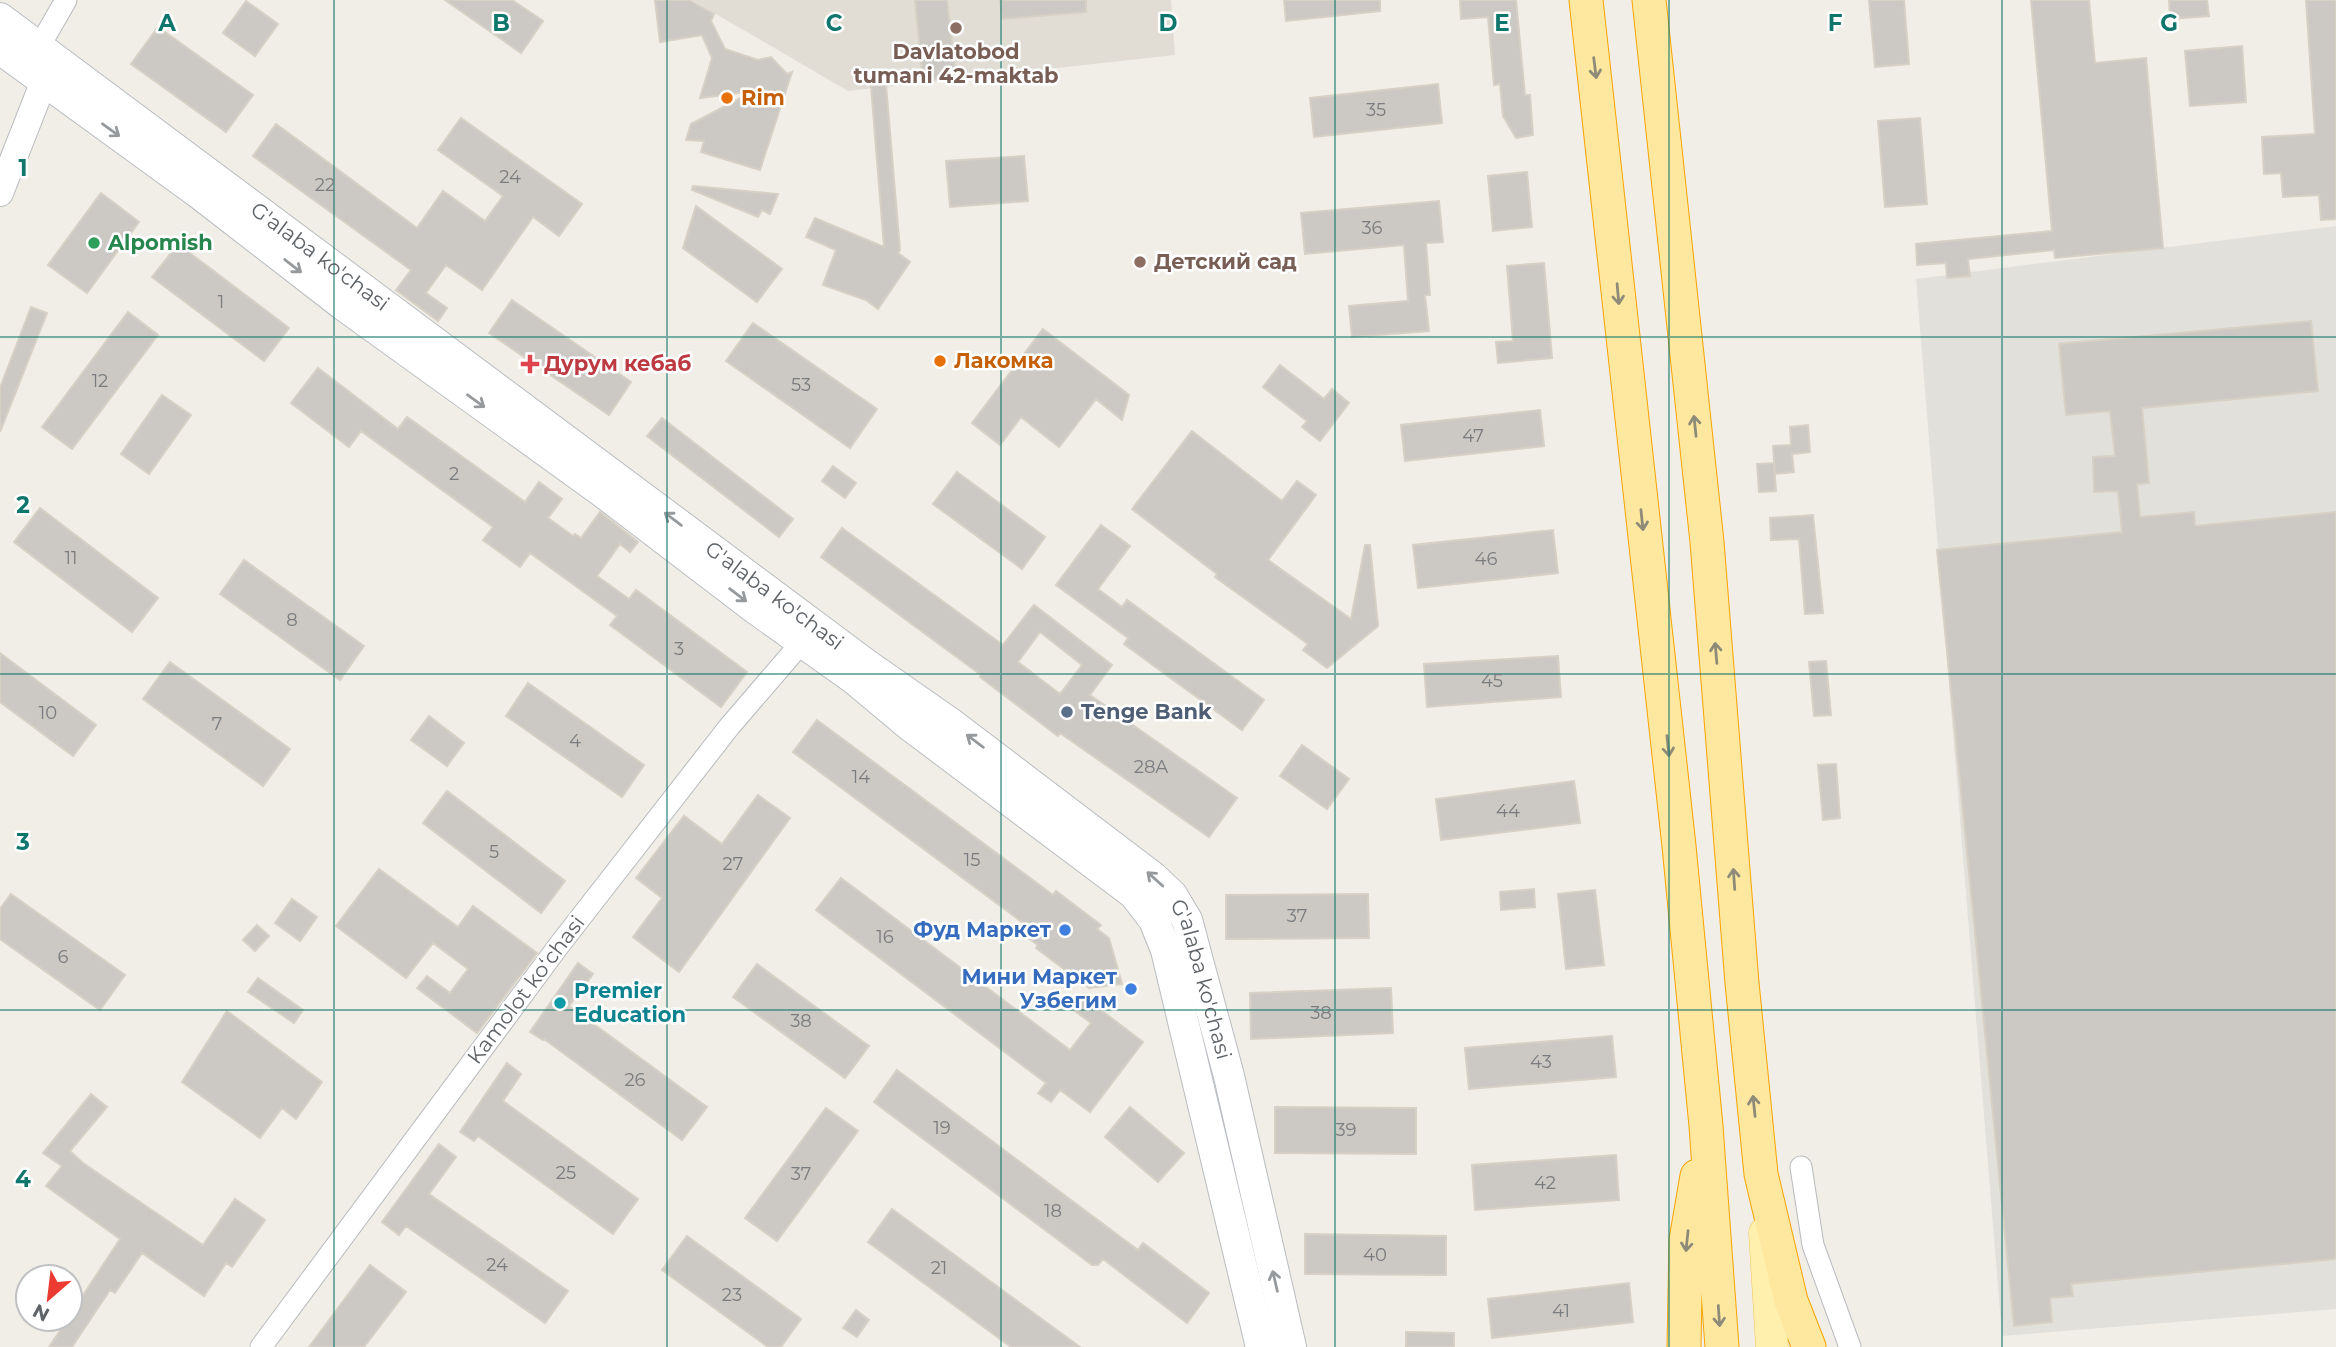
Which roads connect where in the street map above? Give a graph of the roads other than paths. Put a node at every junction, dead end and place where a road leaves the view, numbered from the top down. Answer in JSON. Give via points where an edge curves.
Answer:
{"nodes":[{"id":1,"x":66,"y":0,"type":"edge"},
{"id":2,"x":1586,"y":0,"type":"edge"},
{"id":3,"x":1649,"y":0,"type":"edge"},
{"id":4,"x":0,"y":19,"type":"edge"},
{"id":5,"x":40,"y":47,"type":"junction"},
{"id":6,"x":0,"y":49,"type":"edge"},
{"id":7,"x":44,"y":81,"type":"junction"},
{"id":8,"x":0,"y":193,"type":"edge"},
{"id":9,"x":802,"y":642,"type":"junction"},
{"id":10,"x":1706,"y":1126,"type":"junction"},
{"id":11,"x":1245,"y":1149,"type":"junction"},
{"id":12,"x":1214,"y":1150,"type":"junction"},
{"id":13,"x":1801,"y":1167,"type":"dead end"},
{"id":14,"x":1761,"y":1174,"type":"junction"},
{"id":15,"x":261,"y":1347,"type":"edge"},
{"id":16,"x":1261,"y":1347,"type":"edge"},
{"id":17,"x":1291,"y":1347,"type":"edge"},
{"id":18,"x":1684,"y":1347,"type":"edge"},
{"id":19,"x":1721,"y":1347,"type":"edge"},
{"id":20,"x":1772,"y":1347,"type":"edge"},
{"id":21,"x":1809,"y":1347,"type":"edge"},
{"id":22,"x":1850,"y":1347,"type":"edge"}],
"edges":[{"from":1,"to":5,"type":"street"},
{"from":2,"to":10,"type":"highway","one_way":true},
{"from":14,"to":3,"type":"highway","one_way":true,"via":[[1707,541]]},
{"from":4,"to":5,"type":"main road","name":"G'alaba ko'chasi"},
{"from":5,"to":7,"type":"street"},
{"from":11,"to":5,"type":"main road","name":"G'alaba ko'chasi","one_way":true,"via":[[1187,920],[1172,895],[1153,877]]},
{"from":6,"to":7,"type":"main road","name":"G'alaba ko'chasi"},
{"from":7,"to":8,"type":"street"},
{"from":7,"to":9,"type":"main road","name":"G'alaba ko'chasi","one_way":true},
{"from":9,"to":12,"type":"main road","name":"G'alaba ko'chasi","via":[[1135,894],[1154,920],[1166,950]]},
{"from":9,"to":15,"type":"street","name":"Kamolot koʻchasi","via":[[729,727],[568,933]]},
{"from":10,"to":18,"type":"highway","one_way":true,"via":[[1686,1240]]},
{"from":10,"to":19,"type":"highway","one_way":true},
{"from":11,"to":12,"type":"main road"},
{"from":17,"to":11,"type":"main road","name":"G'alaba ko'chasi","one_way":true},
{"from":12,"to":16,"type":"main road","name":"G'alaba ko'chasi"},
{"from":13,"to":22,"type":"street","via":[[1813,1245]]},
{"from":14,"to":20,"type":"main road"},
{"from":14,"to":21,"type":"highway","via":[[1791,1301]]}]}
